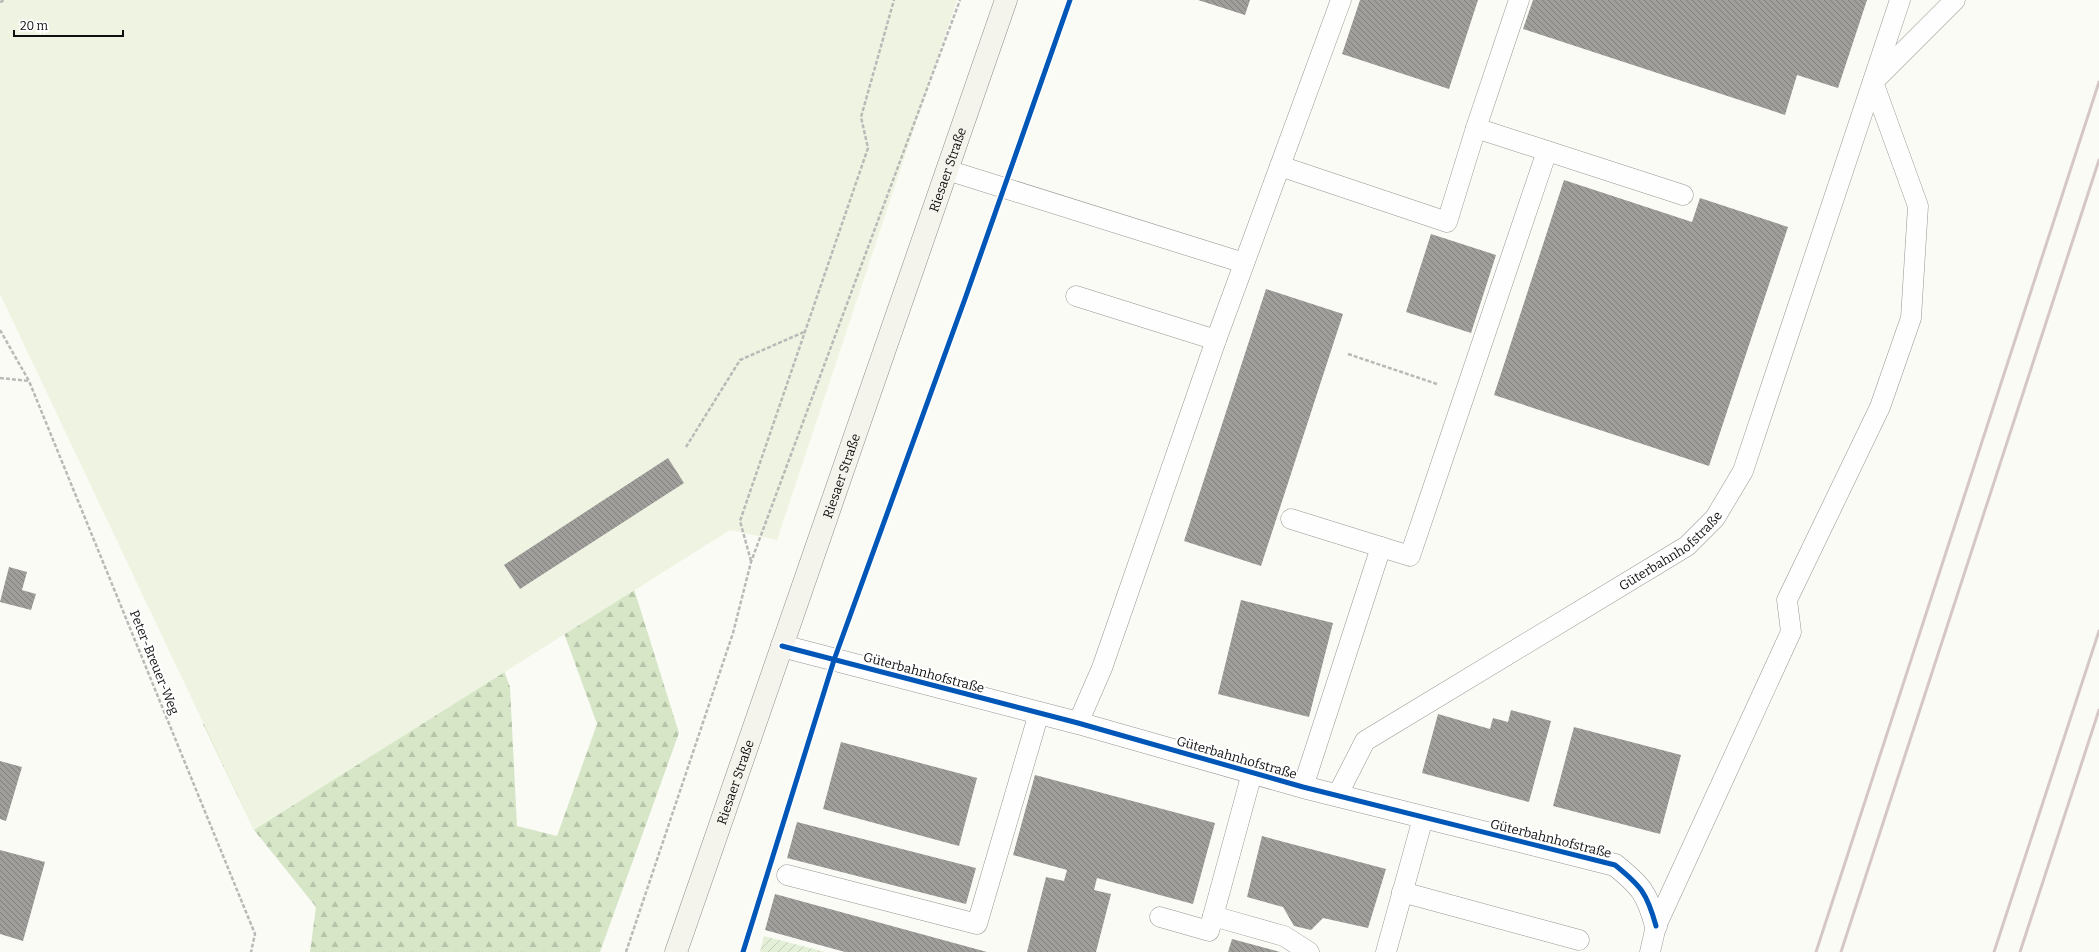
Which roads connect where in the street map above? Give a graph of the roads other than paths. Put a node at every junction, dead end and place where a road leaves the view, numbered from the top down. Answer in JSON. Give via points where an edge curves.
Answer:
{"nodes":[{"id":1,"x":1006,"y":0,"type":"edge"},
{"id":2,"x":1341,"y":0,"type":"edge"},
{"id":3,"x":1520,"y":0,"type":"edge"},
{"id":4,"x":1900,"y":0,"type":"edge"},
{"id":5,"x":1955,"y":0,"type":"edge"},
{"id":6,"x":1873,"y":82,"type":"junction"},
{"id":7,"x":1476,"y":128,"type":"junction"},
{"id":8,"x":1547,"y":151,"type":"junction"},
{"id":9,"x":1280,"y":166,"type":"junction"},
{"id":10,"x":947,"y":170,"type":"junction"},
{"id":11,"x":1683,"y":195,"type":"dead end"},
{"id":12,"x":1244,"y":263,"type":"junction"},
{"id":13,"x":1076,"y":296,"type":"dead end"},
{"id":14,"x":1216,"y":340,"type":"junction"},
{"id":15,"x":1291,"y":519,"type":"dead end"},
{"id":16,"x":1381,"y":547,"type":"junction"},
{"id":17,"x":782,"y":646,"type":"junction"},
{"id":18,"x":1039,"y":713,"type":"junction"},
{"id":19,"x":1078,"y":723,"type":"junction"},
{"id":20,"x":1252,"y":773,"type":"junction"},
{"id":21,"x":1303,"y":787,"type":"junction"},
{"id":22,"x":1337,"y":796,"type":"junction"},
{"id":23,"x":1423,"y":818,"type":"junction"},
{"id":24,"x":787,"y":875,"type":"dead end"},
{"id":25,"x":1402,"y":892,"type":"junction"},
{"id":26,"x":1213,"y":916,"type":"junction"},
{"id":27,"x":1160,"y":918,"type":"dead end"},
{"id":28,"x":1656,"y":926,"type":"junction"},
{"id":29,"x":1579,"y":940,"type":"dead end"},
{"id":30,"x":676,"y":952,"type":"edge"},
{"id":31,"x":1309,"y":952,"type":"edge"},
{"id":32,"x":1386,"y":952,"type":"edge"},
{"id":33,"x":1650,"y":952,"type":"edge"}],
"edges":[{"from":1,"to":10,"type":"main road","name":"Riesaer Straße"},
{"from":2,"to":9,"type":"lane"},
{"from":3,"to":7,"type":"lane"},
{"from":4,"to":6,"type":"lane","name":"Güterbahnhofstraße"},
{"from":5,"to":6,"type":"lane"},
{"from":6,"to":22,"type":"lane","name":"Güterbahnhofstraße","via":[[1743,471],[1715,518],[1687,546],[1364,741]]},
{"from":6,"to":28,"type":"lane","via":[[1918,206],[1910,318],[1880,407],[1787,600],[1791,632]]},
{"from":7,"to":8,"type":"lane"},
{"from":7,"to":9,"type":"lane","via":[[1447,222]]},
{"from":8,"to":11,"type":"lane"},
{"from":8,"to":16,"type":"lane","via":[[1410,556]]},
{"from":9,"to":12,"type":"lane"},
{"from":10,"to":12,"type":"lane"},
{"from":10,"to":17,"type":"main road","name":"Riesaer Straße"},
{"from":12,"to":14,"type":"lane"},
{"from":13,"to":14,"type":"lane"},
{"from":14,"to":19,"type":"lane","via":[[1102,668]]},
{"from":15,"to":16,"type":"lane"},
{"from":16,"to":21,"type":"lane"},
{"from":17,"to":18,"type":"street","name":"Güterbahnhofstraße"},
{"from":17,"to":30,"type":"main road","name":"Riesaer Straße"},
{"from":18,"to":19,"type":"street","name":"Güterbahnhofstraße"},
{"from":18,"to":24,"type":"lane","via":[[977,924]]},
{"from":19,"to":20,"type":"street","name":"Güterbahnhofstraße"},
{"from":20,"to":21,"type":"street","name":"Güterbahnhofstraße"},
{"from":20,"to":26,"type":"lane"},
{"from":21,"to":22,"type":"street","name":"Güterbahnhofstraße"},
{"from":22,"to":23,"type":"street","name":"Güterbahnhofstraße"},
{"from":23,"to":25,"type":"lane"},
{"from":23,"to":28,"type":"street","name":"Güterbahnhofstraße","via":[[1615,866],[1635,881],[1649,901]]},
{"from":25,"to":29,"type":"lane"},
{"from":25,"to":32,"type":"lane"},
{"from":26,"to":27,"type":"lane","via":[[1209,931]]},
{"from":26,"to":31,"type":"lane","via":[[1284,936]]},
{"from":28,"to":33,"type":"lane"}]}
